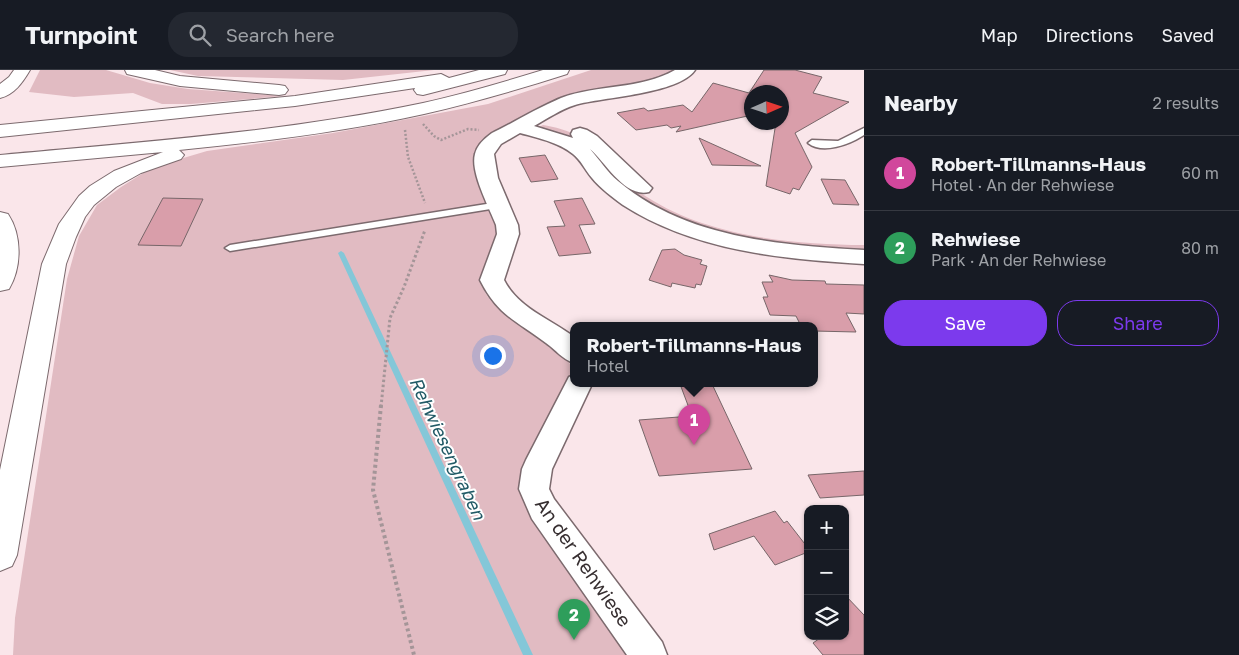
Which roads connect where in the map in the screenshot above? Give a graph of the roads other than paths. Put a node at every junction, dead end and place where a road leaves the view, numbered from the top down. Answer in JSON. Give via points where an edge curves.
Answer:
{"nodes":[{"id":1,"x":22,"y":70,"type":"edge"},
{"id":2,"x":133,"y":70,"type":"edge"},
{"id":3,"x":499,"y":70,"type":"edge"},
{"id":4,"x":561,"y":70,"type":"edge"},
{"id":5,"x":687,"y":70,"type":"edge"},
{"id":6,"x":480,"y":75,"type":"junction"},
{"id":7,"x":372,"y":89,"type":"junction"},
{"id":8,"x":0,"y":93,"type":"edge"},
{"id":9,"x":541,"y":116,"type":"junction"},
{"id":10,"x":517,"y":128,"type":"junction"},
{"id":11,"x":0,"y":131,"type":"edge"},
{"id":12,"x":864,"y":131,"type":"edge"},
{"id":13,"x":287,"y":133,"type":"junction"},
{"id":14,"x":0,"y":143,"type":"edge"},
{"id":15,"x":812,"y":143,"type":"dead end"},
{"id":16,"x":204,"y":147,"type":"junction"},
{"id":17,"x":0,"y":161,"type":"edge"},
{"id":18,"x":0,"y":171,"type":"edge"},
{"id":19,"x":499,"y":205,"type":"junction"},
{"id":20,"x":0,"y":219,"type":"edge"},
{"id":21,"x":864,"y":240,"type":"edge"},
{"id":22,"x":230,"y":248,"type":"dead end"},
{"id":23,"x":864,"y":257,"type":"edge"},
{"id":24,"x":0,"y":283,"type":"edge"},
{"id":25,"x":570,"y":348,"type":"edge"},
{"id":26,"x":578,"y":387,"type":"edge"},
{"id":27,"x":0,"y":556,"type":"edge"},
{"id":28,"x":649,"y":655,"type":"edge"}],
"edges":[{"from":1,"to":8,"type":"highway","via":[[16,80]]},
{"from":2,"to":7,"type":"highway","via":[[180,81],[242,88]]},
{"from":3,"to":6,"type":"highway"},
{"from":4,"to":13,"type":"highway","via":[[477,97]]},
{"from":5,"to":9,"type":"street","via":[[636,90],[567,102]]},
{"from":6,"to":7,"type":"highway"},
{"from":6,"to":14,"type":"highway","via":[[392,97],[295,113]]},
{"from":7,"to":11,"type":"highway","via":[[198,112]]},
{"from":9,"to":10,"type":"street"},
{"from":9,"to":21,"type":"street","via":[[589,138],[602,147],[635,184],[677,207],[722,224],[748,229]]},
{"from":10,"to":19,"type":"street","via":[[490,144],[484,154],[483,164]]},
{"from":10,"to":23,"type":"street","via":[[570,143],[610,184],[633,202],[685,227],[765,248]]},
{"from":12,"to":15,"type":"lane","via":[[838,145]]},
{"from":13,"to":16,"type":"highway","via":[[265,140]]},
{"from":13,"to":17,"type":"highway"},
{"from":16,"to":18,"type":"highway"},
{"from":16,"to":27,"type":"highway","via":[[136,168],[115,179],[79,210],[68,230],[54,264]]},
{"from":19,"to":22,"type":"lane"},
{"from":19,"to":25,"type":"street","via":[[508,225],[508,234],[492,280],[495,290],[516,311]]},
{"from":20,"to":24,"type":"highway","via":[[8,242]]},
{"from":26,"to":28,"type":"street","name":"An der Rehwiese","via":[[537,469],[534,489],[543,509]]}]}
